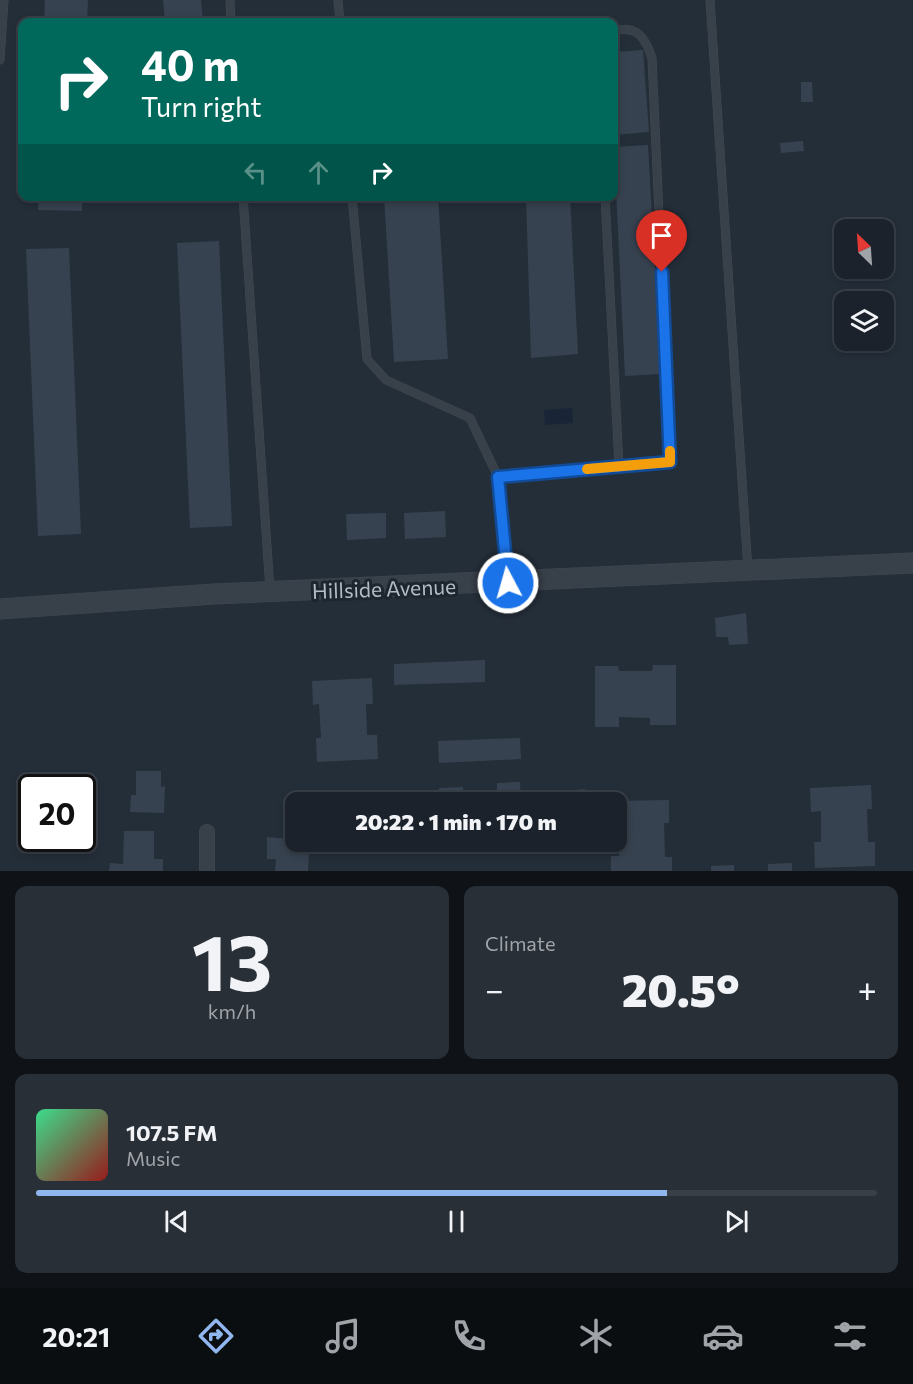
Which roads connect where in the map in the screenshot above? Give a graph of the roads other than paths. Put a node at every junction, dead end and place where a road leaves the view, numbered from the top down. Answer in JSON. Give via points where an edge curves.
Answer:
{"nodes":[{"id":1,"x":4,"y":0,"type":"edge"},
{"id":2,"x":230,"y":0,"type":"edge"},
{"id":3,"x":338,"y":0,"type":"edge"},
{"id":4,"x":710,"y":0,"type":"edge"},
{"id":5,"x":231,"y":18,"type":"edge"},
{"id":6,"x":340,"y":18,"type":"edge"},
{"id":7,"x":618,"y":30,"type":"edge"},
{"id":8,"x":0,"y":60,"type":"edge"},
{"id":9,"x":243,"y":201,"type":"edge"},
{"id":10,"x":352,"y":201,"type":"edge"},
{"id":11,"x":605,"y":201,"type":"edge"},
{"id":12,"x":619,"y":466,"type":"junction"},
{"id":13,"x":498,"y":477,"type":"junction"},
{"id":14,"x":913,"y":563,"type":"edge"},
{"id":15,"x":748,"y":570,"type":"junction"},
{"id":16,"x":508,"y":583,"type":"junction"},
{"id":17,"x":271,"y":592,"type":"junction"},
{"id":18,"x":0,"y":609,"type":"edge"},
{"id":19,"x":207,"y":832,"type":"dead end"},
{"id":20,"x":207,"y":871,"type":"edge"}],
"edges":[{"from":1,"to":8,"type":"lane"},
{"from":2,"to":5,"type":"lane"},
{"from":3,"to":6,"type":"lane"},
{"from":4,"to":15,"type":"lane"},
{"from":7,"to":12,"type":"lane","via":[[637,31],[646,41],[652,58],[670,462]]},
{"from":9,"to":17,"type":"lane"},
{"from":10,"to":13,"type":"lane","via":[[367,359],[386,380],[470,418]]},
{"from":11,"to":12,"type":"lane"},
{"from":12,"to":13,"type":"lane"},
{"from":13,"to":16,"type":"lane"},
{"from":14,"to":15,"type":"street","name":"Hillside Avenue"},
{"from":15,"to":16,"type":"street","name":"Hillside Avenue"},
{"from":16,"to":17,"type":"street","name":"Hillside Avenue"},
{"from":17,"to":18,"type":"street","name":"Hillside Avenue"},
{"from":19,"to":20,"type":"street"}]}
